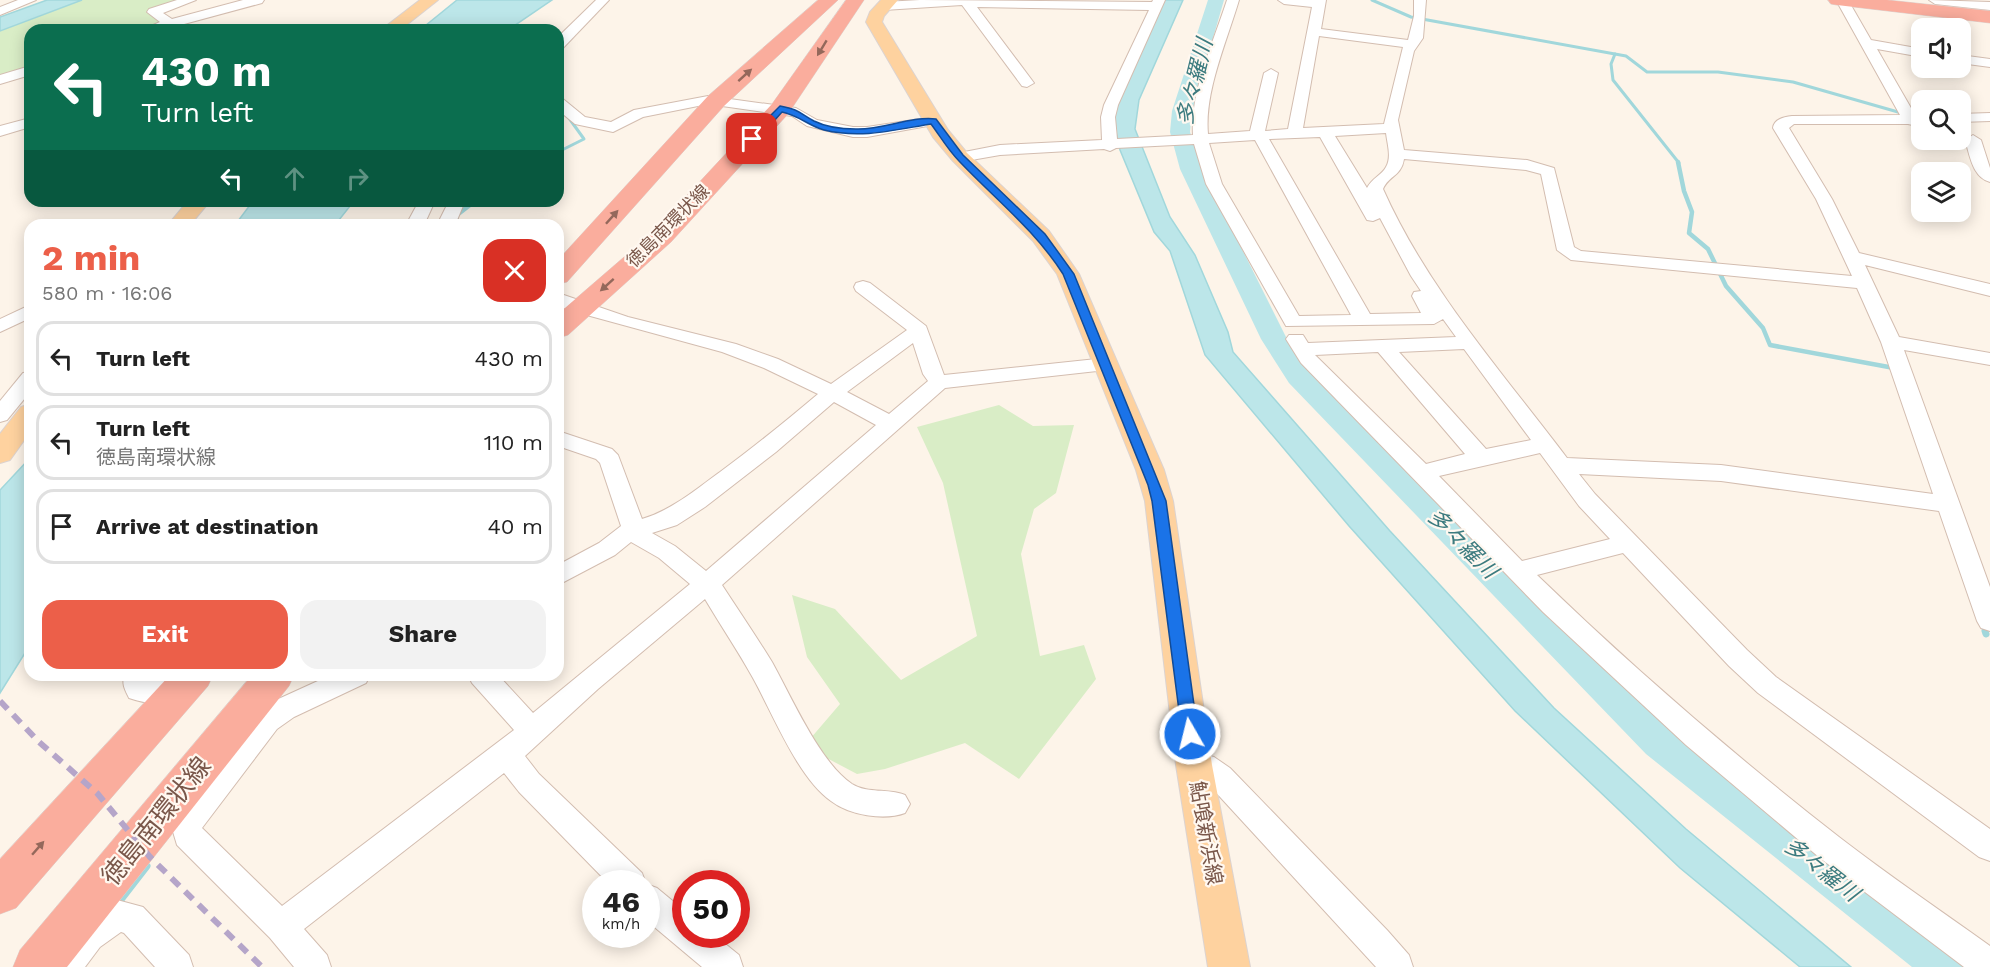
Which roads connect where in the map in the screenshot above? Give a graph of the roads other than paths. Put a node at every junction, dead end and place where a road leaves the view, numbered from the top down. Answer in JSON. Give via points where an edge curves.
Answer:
{"nodes":[{"id":1,"x":30,"y":0,"type":"edge"},
{"id":2,"x":190,"y":0,"type":"edge"},
{"id":3,"x":258,"y":0,"type":"edge"},
{"id":4,"x":430,"y":0,"type":"edge"},
{"id":5,"x":589,"y":0,"type":"edge"},
{"id":6,"x":603,"y":0,"type":"edge"},
{"id":7,"x":829,"y":0,"type":"edge"},
{"id":8,"x":855,"y":0,"type":"edge"},
{"id":9,"x":1233,"y":0,"type":"edge"},
{"id":10,"x":1284,"y":0,"type":"edge"},
{"id":11,"x":1841,"y":0,"type":"edge"},
{"id":12,"x":1879,"y":0,"type":"edge"},
{"id":13,"x":1935,"y":0,"type":"edge"},
{"id":14,"x":965,"y":1,"type":"edge"},
{"id":15,"x":1320,"y":2,"type":"edge"},
{"id":16,"x":887,"y":3,"type":"edge"},
{"id":17,"x":1158,"y":3,"type":"edge"},
{"id":18,"x":1990,"y":6,"type":"edge"},
{"id":19,"x":0,"y":11,"type":"edge"},
{"id":20,"x":1990,"y":12,"type":"edge"},
{"id":21,"x":1420,"y":13,"type":"edge"},
{"id":22,"x":1990,"y":17,"type":"edge"},
{"id":23,"x":170,"y":23,"type":"junction"},
{"id":24,"x":167,"y":24,"type":"edge"},
{"id":25,"x":397,"y":24,"type":"edge"},
{"id":26,"x":562,"y":24,"type":"edge"},
{"id":27,"x":1315,"y":32,"type":"junction"},
{"id":28,"x":564,"y":39,"type":"edge"},
{"id":29,"x":1867,"y":43,"type":"junction"},
{"id":30,"x":1412,"y":44,"type":"junction"},
{"id":31,"x":1911,"y":51,"type":"edge"},
{"id":32,"x":1971,"y":60,"type":"edge"},
{"id":33,"x":1990,"y":63,"type":"edge"},
{"id":34,"x":24,"y":72,"type":"edge"},
{"id":35,"x":1272,"y":74,"type":"dead end"},
{"id":36,"x":0,"y":80,"type":"edge"},
{"id":37,"x":1027,"y":82,"type":"dead end"},
{"id":38,"x":716,"y":101,"type":"junction"},
{"id":39,"x":564,"y":107,"type":"edge"},
{"id":40,"x":780,"y":109,"type":"junction"},
{"id":41,"x":1911,"y":109,"type":"edge"},
{"id":42,"x":1990,"y":117,"type":"edge"},
{"id":43,"x":1971,"y":118,"type":"edge"},
{"id":44,"x":1911,"y":120,"type":"edge"},
{"id":45,"x":933,"y":121,"type":"junction"},
{"id":46,"x":24,"y":124,"type":"edge"},
{"id":47,"x":1388,"y":129,"type":"junction"},
{"id":48,"x":0,"y":131,"type":"edge"},
{"id":49,"x":1325,"y":132,"type":"junction"},
{"id":50,"x":1298,"y":134,"type":"junction"},
{"id":51,"x":1261,"y":136,"type":"junction"},
{"id":52,"x":1971,"y":139,"type":"edge"},
{"id":53,"x":1198,"y":140,"type":"junction"},
{"id":54,"x":1113,"y":145,"type":"junction"},
{"id":55,"x":1971,"y":146,"type":"edge"},
{"id":56,"x":1990,"y":146,"type":"edge"},
{"id":57,"x":1397,"y":154,"type":"junction"},
{"id":58,"x":960,"y":157,"type":"junction"},
{"id":59,"x":1990,"y":177,"type":"edge"},
{"id":60,"x":1354,"y":180,"type":"junction"},
{"id":61,"x":194,"y":207,"type":"edge"},
{"id":62,"x":184,"y":219,"type":"edge"},
{"id":63,"x":1852,"y":256,"type":"junction"},
{"id":64,"x":564,"y":269,"type":"edge"},
{"id":65,"x":1864,"y":283,"type":"junction"},
{"id":66,"x":863,"y":287,"type":"dead end"},
{"id":67,"x":1990,"y":290,"type":"edge"},
{"id":68,"x":564,"y":302,"type":"edge"},
{"id":69,"x":581,"y":309,"type":"junction"},
{"id":70,"x":24,"y":314,"type":"edge"},
{"id":71,"x":1364,"y":320,"type":"junction"},
{"id":72,"x":1293,"y":322,"type":"junction"},
{"id":73,"x":564,"y":324,"type":"edge"},
{"id":74,"x":0,"y":326,"type":"edge"},
{"id":75,"x":919,"y":330,"type":"junction"},
{"id":76,"x":1891,"y":342,"type":"junction"},
{"id":77,"x":1470,"y":343,"type":"junction"},
{"id":78,"x":1383,"y":346,"type":"junction"},
{"id":79,"x":1302,"y":350,"type":"junction"},
{"id":80,"x":1990,"y":359,"type":"edge"},
{"id":81,"x":1106,"y":364,"type":"junction"},
{"id":82,"x":939,"y":382,"type":"junction"},
{"id":83,"x":24,"y":385,"type":"edge"},
{"id":84,"x":832,"y":393,"type":"junction"},
{"id":85,"x":0,"y":415,"type":"edge"},
{"id":86,"x":24,"y":421,"type":"edge"},
{"id":87,"x":891,"y":424,"type":"junction"},
{"id":88,"x":564,"y":440,"type":"edge"},
{"id":89,"x":1545,"y":444,"type":"junction"},
{"id":90,"x":0,"y":453,"type":"edge"},
{"id":91,"x":1481,"y":458,"type":"junction"},
{"id":92,"x":1561,"y":465,"type":"junction"},
{"id":93,"x":1422,"y":473,"type":"junction"},
{"id":94,"x":1948,"y":504,"type":"junction"},
{"id":95,"x":634,"y":530,"type":"junction"},
{"id":96,"x":1629,"y":543,"type":"junction"},
{"id":97,"x":1517,"y":571,"type":"junction"},
{"id":98,"x":564,"y":573,"type":"edge"},
{"id":99,"x":706,"y":585,"type":"junction"},
{"id":100,"x":1990,"y":621,"type":"edge"},
{"id":101,"x":136,"y":681,"type":"edge"},
{"id":102,"x":270,"y":681,"type":"edge"},
{"id":103,"x":344,"y":681,"type":"edge"},
{"id":104,"x":486,"y":681,"type":"edge"},
{"id":105,"x":186,"y":684,"type":"edge"},
{"id":106,"x":532,"y":731,"type":"junction"},
{"id":107,"x":507,"y":754,"type":"junction"},
{"id":108,"x":1194,"y":765,"type":"junction"},
{"id":109,"x":895,"y":804,"type":"dead end"},
{"id":110,"x":1990,"y":847,"type":"edge"},
{"id":111,"x":617,"y":870,"type":"edge"},
{"id":112,"x":0,"y":892,"type":"edge"},
{"id":113,"x":660,"y":910,"type":"edge"},
{"id":114,"x":672,"y":921,"type":"edge"},
{"id":115,"x":282,"y":927,"type":"junction"},
{"id":116,"x":704,"y":948,"type":"edge"},
{"id":117,"x":1990,"y":966,"type":"edge"},
{"id":118,"x":38,"y":967,"type":"edge"},
{"id":119,"x":64,"y":967,"type":"edge"},
{"id":120,"x":177,"y":967,"type":"edge"},
{"id":121,"x":315,"y":967,"type":"edge"},
{"id":122,"x":727,"y":967,"type":"edge"},
{"id":123,"x":1229,"y":967,"type":"edge"},
{"id":124,"x":1397,"y":967,"type":"edge"}],
"edges":[{"from":1,"to":19,"type":"street"},
{"from":2,"to":23,"type":"street","via":[[153,12]]},
{"from":3,"to":23,"type":"street"},
{"from":4,"to":25,"type":"main road"},
{"from":5,"to":26,"type":"street"},
{"from":6,"to":28,"type":"street"},
{"from":38,"to":7,"type":"highway","one_way":true},
{"from":8,"to":40,"type":"highway","name":"徳島南環状線","one_way":true},
{"from":9,"to":53,"type":"street","via":[[1203,97]]},
{"from":10,"to":15,"type":"street"},
{"from":11,"to":22,"type":"highway"},
{"from":11,"to":29,"type":"street"},
{"from":12,"to":20,"type":"highway"},
{"from":13,"to":18,"type":"street"},
{"from":14,"to":16,"type":"street"},
{"from":14,"to":17,"type":"street"},
{"from":14,"to":37,"type":"street"},
{"from":15,"to":27,"type":"street"},
{"from":16,"to":45,"type":"main road","name":"鮎喰新浜線","via":[[874,22]]},
{"from":17,"to":54,"type":"street","via":[[1111,105],[1108,117]]},
{"from":21,"to":30,"type":"street"},
{"from":23,"to":24,"type":"street"},
{"from":27,"to":30,"type":"street"},
{"from":27,"to":50,"type":"street","via":[[1295,127]]},
{"from":29,"to":31,"type":"street"},
{"from":29,"to":41,"type":"street"},
{"from":30,"to":47,"type":"street"},
{"from":32,"to":33,"type":"street"},
{"from":34,"to":36,"type":"street"},
{"from":35,"to":51,"type":"street","via":[[1257,131]]},
{"from":38,"to":39,"type":"street","via":[[639,113],[613,127],[580,121]]},
{"from":38,"to":40,"type":"street"},
{"from":64,"to":38,"type":"highway","one_way":true},
{"from":40,"to":45,"type":"street","via":[[795,112],[825,128],[853,132]]},
{"from":40,"to":69,"type":"highway","name":"徳島南環状線","one_way":true,"via":[[662,237]]},
{"from":42,"to":43,"type":"street"},
{"from":44,"to":63,"type":"street","via":[[1792,120],[1781,124]]},
{"from":45,"to":58,"type":"main road","name":"鮎喰新浜線"},
{"from":46,"to":48,"type":"street"},
{"from":47,"to":49,"type":"street"},
{"from":47,"to":57,"type":"street"},
{"from":47,"to":60,"type":"street","via":[[1387,164]]},
{"from":49,"to":50,"type":"street"},
{"from":49,"to":60,"type":"street"},
{"from":50,"to":51,"type":"street"},
{"from":51,"to":53,"type":"street"},
{"from":51,"to":71,"type":"street"},
{"from":52,"to":56,"type":"street"},
{"from":53,"to":54,"type":"street"},
{"from":53,"to":72,"type":"street","via":[[1214,184]]},
{"from":54,"to":58,"type":"street","via":[[1000,150]]},
{"from":55,"to":59,"type":"street"},
{"from":57,"to":65,"type":"street","via":[[1527,165],[1548,171],[1566,250],[1577,256]]},
{"from":57,"to":77,"type":"street","via":[[1394,169],[1378,182],[1376,194],[1420,276]]},
{"from":58,"to":81,"type":"main road","name":"鮎喰新浜線","via":[[1054,252],[1068,274]]},
{"from":60,"to":71,"type":"street","via":[[1389,248],[1435,316]]},
{"from":61,"to":62,"type":"main road"},
{"from":63,"to":65,"type":"street"},
{"from":63,"to":67,"type":"street"},
{"from":65,"to":76,"type":"street"},
{"from":66,"to":75,"type":"street"},
{"from":68,"to":69,"type":"street"},
{"from":69,"to":73,"type":"highway","name":"徳島南環状線"},
{"from":69,"to":84,"type":"street","via":[[729,348]]},
{"from":70,"to":74,"type":"street"},
{"from":71,"to":72,"type":"street"},
{"from":72,"to":79,"type":"street"},
{"from":75,"to":82,"type":"street"},
{"from":75,"to":84,"type":"street"},
{"from":76,"to":80,"type":"street"},
{"from":76,"to":94,"type":"street"},
{"from":77,"to":78,"type":"street"},
{"from":77,"to":89,"type":"street"},
{"from":78,"to":79,"type":"street"},
{"from":78,"to":91,"type":"street"},
{"from":79,"to":93,"type":"street"},
{"from":81,"to":82,"type":"street"},
{"from":81,"to":108,"type":"main road","name":"鮎喰新浜線","via":[[1159,501]]},
{"from":82,"to":87,"type":"street"},
{"from":83,"to":85,"type":"street"},
{"from":84,"to":87,"type":"street"},
{"from":84,"to":95,"type":"street","via":[[697,501],[669,519]]},
{"from":86,"to":90,"type":"main road"},
{"from":87,"to":99,"type":"street"},
{"from":88,"to":95,"type":"street","via":[[604,454],[610,460]]},
{"from":89,"to":91,"type":"street"},
{"from":89,"to":92,"type":"street"},
{"from":91,"to":93,"type":"street"},
{"from":92,"to":94,"type":"street","via":[[1721,473]]},
{"from":92,"to":96,"type":"street","via":[[1587,500]]},
{"from":93,"to":97,"type":"street"},
{"from":94,"to":100,"type":"street"},
{"from":95,"to":98,"type":"street"},
{"from":95,"to":99,"type":"street"},
{"from":96,"to":97,"type":"street"},
{"from":96,"to":110,"type":"street","via":[[1767,685]]},
{"from":97,"to":117,"type":"street","via":[[1585,638],[1714,752],[1810,832]]},
{"from":99,"to":106,"type":"street"},
{"from":99,"to":109,"type":"street","via":[[761,668],[818,770],[842,793],[868,803]]},
{"from":101,"to":105,"type":"street","via":[[138,690]]},
{"from":102,"to":118,"type":"highway","name":"徳島南環状線"},
{"from":103,"to":115,"type":"street","via":[[267,721],[186,825],[188,835]]},
{"from":104,"to":106,"type":"street"},
{"from":112,"to":105,"type":"highway","one_way":true},
{"from":106,"to":107,"type":"street"},
{"from":107,"to":111,"type":"street","via":[[529,783]]},
{"from":107,"to":115,"type":"street"},
{"from":108,"to":123,"type":"main road","name":"鮎喰新浜線"},
{"from":108,"to":124,"type":"street","via":[[1204,766],[1220,777]]},
{"from":113,"to":114,"type":"street"},
{"from":115,"to":121,"type":"street"},
{"from":116,"to":122,"type":"street"},
{"from":119,"to":120,"type":"street","via":[[89,936],[117,916],[132,918]]}]}
